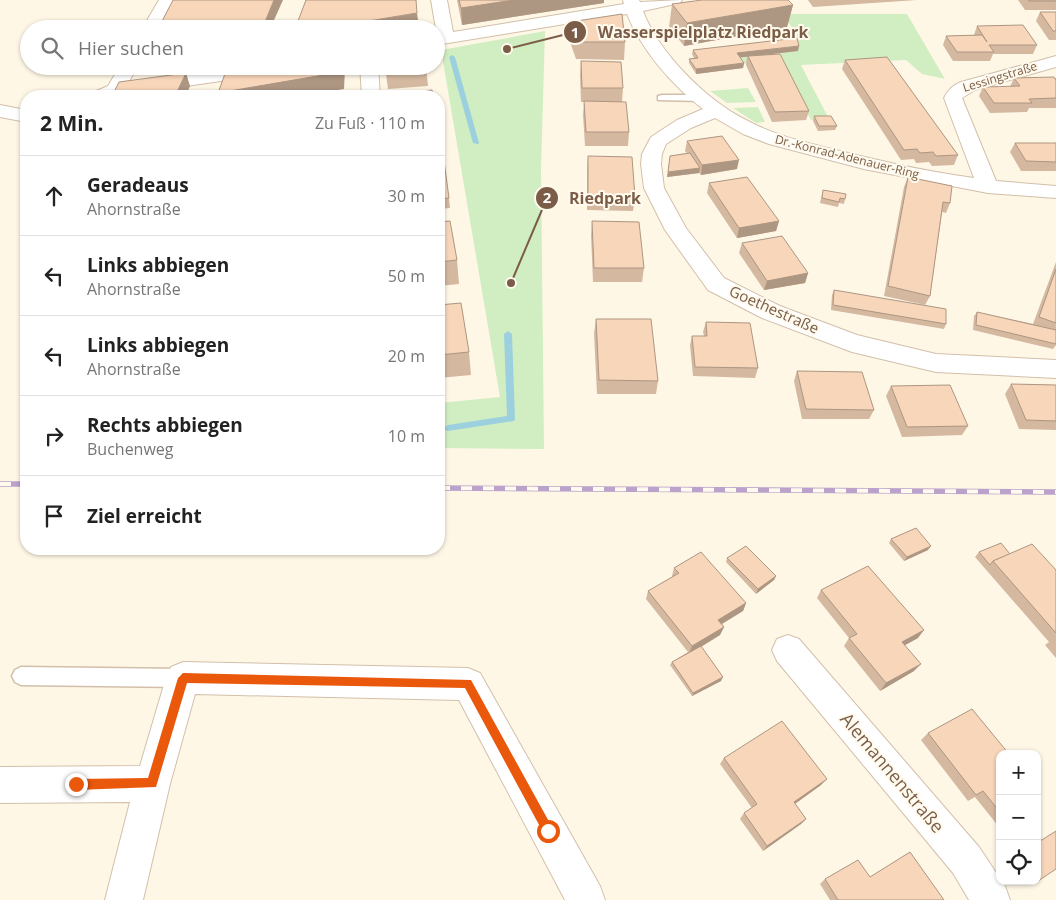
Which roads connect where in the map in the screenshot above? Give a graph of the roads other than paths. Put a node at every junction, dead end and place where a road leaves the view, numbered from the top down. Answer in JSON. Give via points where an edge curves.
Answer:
{"nodes":[{"id":1,"x":167,"y":0,"type":"edge"},
{"id":2,"x":439,"y":0,"type":"edge"},
{"id":3,"x":674,"y":0,"type":"edge"},
{"id":4,"x":630,"y":6,"type":"edge"},
{"id":5,"x":155,"y":20,"type":"edge"},
{"id":6,"x":440,"y":20,"type":"edge"},
{"id":7,"x":445,"y":38,"type":"edge"},
{"id":8,"x":1056,"y":61,"type":"edge"},
{"id":9,"x":122,"y":75,"type":"edge"},
{"id":10,"x":225,"y":75,"type":"edge"},
{"id":11,"x":369,"y":75,"type":"edge"},
{"id":12,"x":220,"y":76,"type":"junction"},
{"id":13,"x":110,"y":90,"type":"edge"},
{"id":14,"x":128,"y":90,"type":"edge"},
{"id":15,"x":215,"y":90,"type":"edge"},
{"id":16,"x":370,"y":90,"type":"edge"},
{"id":17,"x":662,"y":98,"type":"dead end"},
{"id":18,"x":708,"y":105,"type":"junction"},
{"id":19,"x":0,"y":111,"type":"edge"},
{"id":20,"x":20,"y":115,"type":"edge"},
{"id":21,"x":988,"y":187,"type":"junction"},
{"id":22,"x":1056,"y":192,"type":"edge"},
{"id":23,"x":1056,"y":369,"type":"edge"},
{"id":24,"x":788,"y":650,"type":"dead end"},
{"id":25,"x":21,"y":676,"type":"dead end"},
{"id":26,"x":183,"y":678,"type":"junction"},
{"id":27,"x":152,"y":784,"type":"junction"},
{"id":28,"x":0,"y":786,"type":"edge"},
{"id":29,"x":124,"y":900,"type":"edge"},
{"id":30,"x":586,"y":900,"type":"edge"},
{"id":31,"x":991,"y":900,"type":"edge"}],
"edges":[{"from":1,"to":5,"type":"street"},
{"from":2,"to":6,"type":"street"},
{"from":3,"to":4,"type":"street"},
{"from":4,"to":7,"type":"street"},
{"from":4,"to":18,"type":"street","name":"Dr.-Konrad-Adenauer-Ring","via":[[669,64]]},
{"from":8,"to":21,"type":"street","name":"Lessingstraße","via":[[968,86],[955,94],[953,98]]},
{"from":9,"to":13,"type":"street"},
{"from":10,"to":12,"type":"street"},
{"from":11,"to":16,"type":"street"},
{"from":12,"to":14,"type":"street"},
{"from":12,"to":15,"type":"street"},
{"from":17,"to":18,"type":"lane"},
{"from":18,"to":21,"type":"street","name":"Dr.-Konrad-Adenauer-Ring","via":[[738,125],[818,152]]},
{"from":18,"to":23,"type":"street","name":"Goethestraße","via":[[658,141],[651,164],[654,188],[676,230],[716,284],[771,312],[852,343],[936,363]]},
{"from":19,"to":20,"type":"street"},
{"from":21,"to":22,"type":"street","name":"Dr.-Konrad-Adenauer-Ring"},
{"from":24,"to":31,"type":"street","name":"Alemannenstraße","via":[[966,860]]},
{"from":25,"to":26,"type":"lane"},
{"from":26,"to":27,"type":"street"},
{"from":26,"to":30,"type":"street","via":[[468,684]]},
{"from":27,"to":28,"type":"street"},
{"from":27,"to":29,"type":"street"}]}
